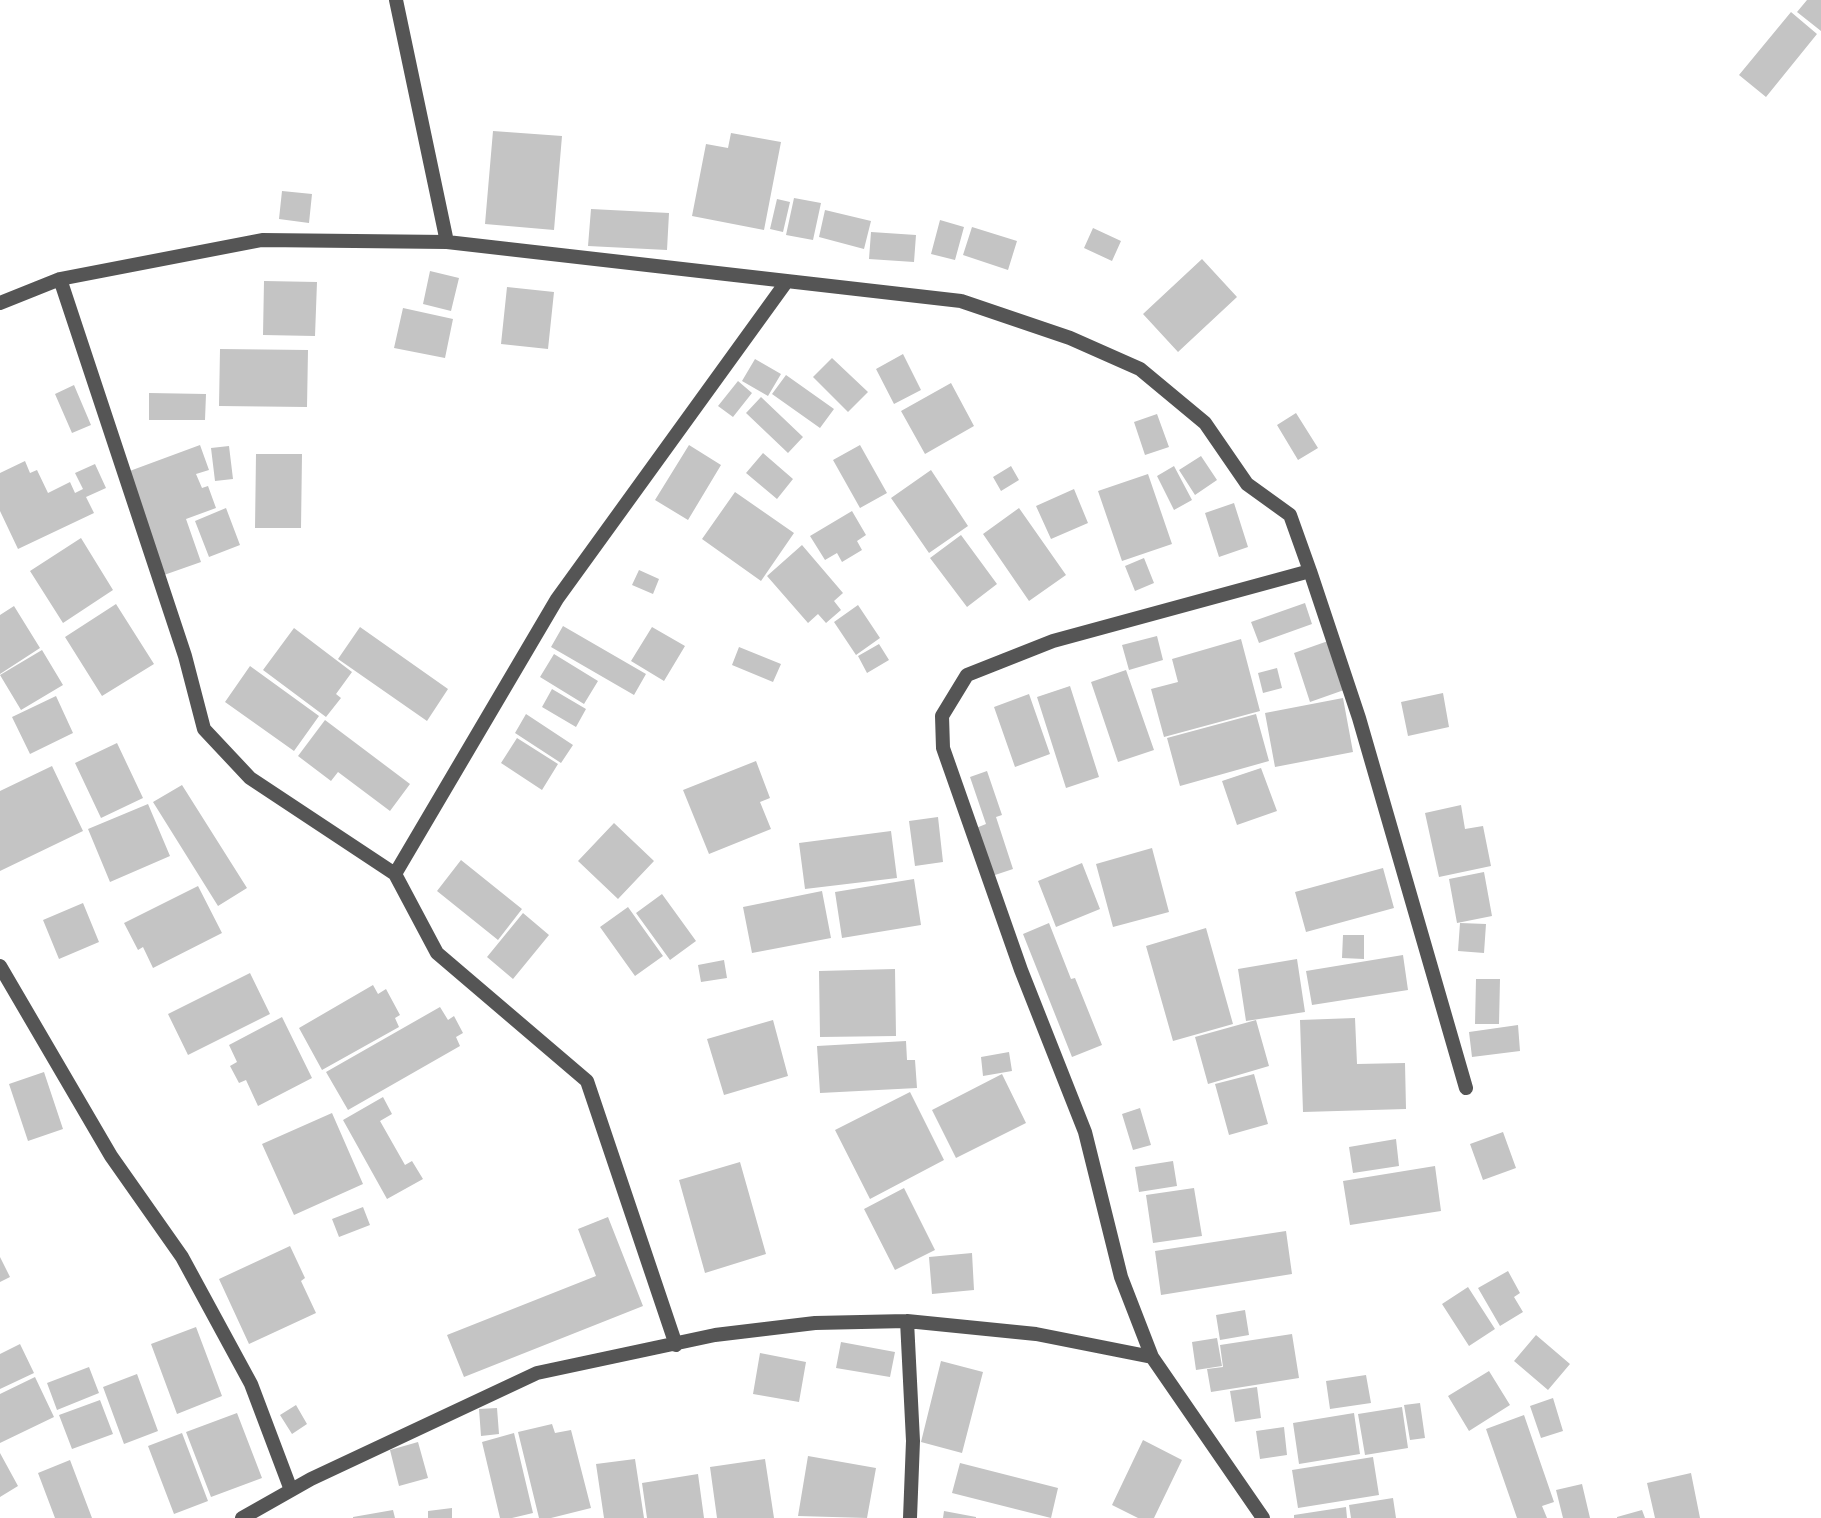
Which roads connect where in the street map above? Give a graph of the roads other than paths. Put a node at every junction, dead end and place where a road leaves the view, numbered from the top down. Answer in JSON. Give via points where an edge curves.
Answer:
{"nodes":[{"id":1,"x":396,"y":0,"type":"edge"},
{"id":2,"x":447,"y":242,"type":"junction"},
{"id":3,"x":60,"y":279,"type":"junction"},
{"id":4,"x":787,"y":281,"type":"junction"},
{"id":5,"x":0,"y":303,"type":"edge"},
{"id":6,"x":1310,"y":571,"type":"junction"},
{"id":7,"x":395,"y":874,"type":"junction"},
{"id":8,"x":0,"y":966,"type":"edge"},
{"id":9,"x":1466,"y":1088,"type":"dead end"},
{"id":10,"x":907,"y":1321,"type":"junction"},
{"id":11,"x":676,"y":1345,"type":"junction"},
{"id":12,"x":1152,"y":1357,"type":"junction"},
{"id":13,"x":291,"y":1490,"type":"junction"},
{"id":14,"x":242,"y":1518,"type":"edge"},
{"id":15,"x":910,"y":1518,"type":"edge"},
{"id":16,"x":1263,"y":1518,"type":"edge"}],
"edges":[{"from":1,"to":2,"type":"street"},
{"from":2,"to":3,"type":"street","via":[[262,240]]},
{"from":2,"to":4,"type":"street"},
{"from":3,"to":5,"type":"street"},
{"from":3,"to":7,"type":"street","via":[[185,656],[204,729],[250,778]]},
{"from":4,"to":6,"type":"street","via":[[961,301],[1070,338],[1140,369],[1205,423],[1247,484],[1290,515]]},
{"from":4,"to":7,"type":"street","via":[[557,598]]},
{"from":6,"to":9,"type":"street","via":[[1359,718]]},
{"from":6,"to":12,"type":"street","via":[[1053,640],[967,675],[942,716],[943,748],[1021,970],[1085,1132],[1121,1277]]},
{"from":7,"to":11,"type":"street","via":[[437,953],[587,1081]]},
{"from":8,"to":13,"type":"street","via":[[111,1156],[182,1257],[251,1384]]},
{"from":10,"to":11,"type":"street","via":[[815,1323],[715,1335]]},
{"from":10,"to":12,"type":"street","via":[[1036,1334]]},
{"from":10,"to":15,"type":"street","via":[[913,1441]]},
{"from":11,"to":13,"type":"street","via":[[537,1373]]},
{"from":12,"to":16,"type":"street"},
{"from":13,"to":14,"type":"street"}]}
